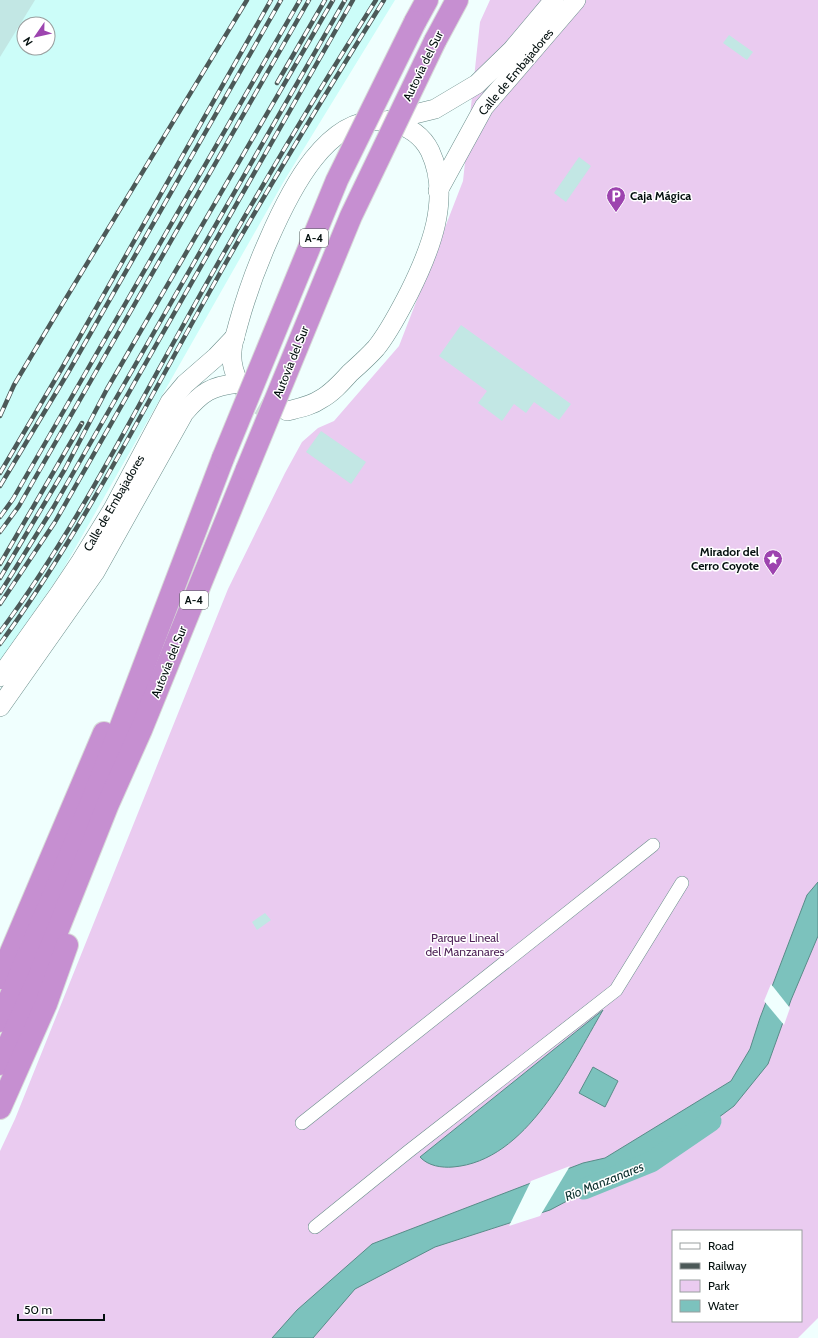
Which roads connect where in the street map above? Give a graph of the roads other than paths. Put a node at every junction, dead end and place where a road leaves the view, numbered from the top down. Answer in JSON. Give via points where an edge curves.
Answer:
{"nodes":[{"id":1,"x":427,"y":0,"type":"edge"},
{"id":2,"x":457,"y":0,"type":"edge"},
{"id":3,"x":554,"y":0,"type":"edge"},
{"id":4,"x":576,"y":0,"type":"edge"},
{"id":5,"x":386,"y":121,"type":"junction"},
{"id":6,"x":438,"y":191,"type":"junction"},
{"id":7,"x":235,"y":337,"type":"junction"},
{"id":8,"x":288,"y":411,"type":"tunnel mouth"},
{"id":9,"x":172,"y":589,"type":"junction"},
{"id":10,"x":0,"y":677,"type":"edge"},
{"id":11,"x":0,"y":707,"type":"edge"},
{"id":12,"x":141,"y":730,"type":"junction"},
{"id":13,"x":653,"y":845,"type":"dead end"},
{"id":14,"x":682,"y":883,"type":"dead end"},
{"id":15,"x":0,"y":978,"type":"edge"},
{"id":16,"x":0,"y":1021,"type":"edge"},
{"id":17,"x":0,"y":1064,"type":"edge"},
{"id":18,"x":0,"y":1108,"type":"edge"},
{"id":19,"x":302,"y":1122,"type":"dead end"},
{"id":20,"x":315,"y":1227,"type":"dead end"}],
"edges":[{"from":1,"to":9,"type":"highway","number":"A-4","bridge":true,"via":[[337,180]]},
{"from":2,"to":12,"type":"highway","name":"Autovía del Sur","number":"A-4","bridge":true,"via":[[351,216]]},
{"from":3,"to":5,"type":"main road","name":"Calle de Embajadores","via":[[512,50],[477,84],[435,109]]},
{"from":4,"to":6,"type":"main road","name":"Calle de Embajadores","via":[[484,107]]},
{"from":5,"to":6,"type":"main road","via":[[417,134],[429,150],[435,168]]},
{"from":5,"to":7,"type":"main road","name":"Calle de Embajadores","via":[[362,123],[341,132],[324,146],[300,176],[263,253]]},
{"from":6,"to":8,"type":"main road","via":[[436,224],[426,258],[399,311],[376,348],[320,400]]},
{"from":7,"to":10,"type":"main road","name":"Calle de Embajadores","via":[[185,384],[170,402],[85,554]]},
{"from":7,"to":11,"type":"main road","name":"Calle de Embajadores","via":[[232,362],[240,383],[214,388],[199,396],[184,414],[95,572]]},
{"from":9,"to":15,"type":"highway","via":[[93,756]]},
{"from":9,"to":16,"type":"highway","via":[[102,775]]},
{"from":12,"to":17,"type":"highway","via":[[108,804],[39,977]]},
{"from":12,"to":18,"type":"highway","via":[[121,797],[46,1004]]},
{"from":13,"to":19,"type":"street"},
{"from":14,"to":20,"type":"street","via":[[616,990]]}]}
